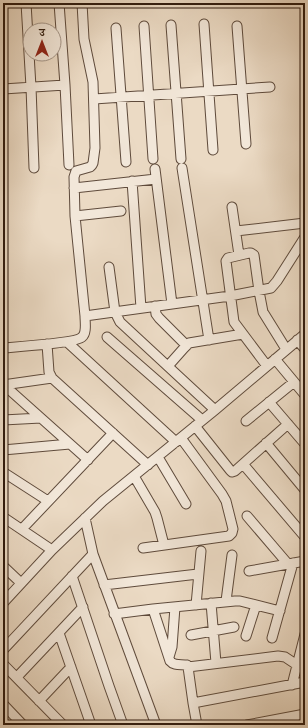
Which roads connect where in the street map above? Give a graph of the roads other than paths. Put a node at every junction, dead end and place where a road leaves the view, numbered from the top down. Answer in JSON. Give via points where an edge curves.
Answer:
{"nodes":[{"id":1,"x":26,"y":3,"type":"edge"},
{"id":2,"x":59,"y":3,"type":"edge"},
{"id":3,"x":82,"y":3,"type":"edge"},
{"id":4,"x":28,"y":22,"type":"edge"},
{"id":5,"x":58,"y":22,"type":"edge"},
{"id":6,"x":204,"y":24,"type":"dead end"},
{"id":7,"x":171,"y":25,"type":"dead end"},
{"id":8,"x":144,"y":26,"type":"dead end"},
{"id":9,"x":238,"y":26,"type":"dead end"},
{"id":10,"x":116,"y":28,"type":"dead end"},
{"id":11,"x":30,"y":62,"type":"edge"},
{"id":12,"x":62,"y":62,"type":"edge"},
{"id":13,"x":65,"y":85,"type":"junction"},
{"id":14,"x":270,"y":87,"type":"dead end"},
{"id":15,"x":31,"y":88,"type":"junction"},
{"id":16,"x":3,"y":89,"type":"edge"},
{"id":17,"x":242,"y":89,"type":"junction"},
{"id":18,"x":209,"y":92,"type":"junction"},
{"id":19,"x":176,"y":94,"type":"junction"},
{"id":20,"x":149,"y":96,"type":"junction"},
{"id":21,"x":121,"y":98,"type":"junction"},
{"id":22,"x":94,"y":100,"type":"junction"},
{"id":23,"x":246,"y":144,"type":"dead end"},
{"id":24,"x":213,"y":150,"type":"dead end"},
{"id":25,"x":153,"y":159,"type":"dead end"},
{"id":26,"x":126,"y":162,"type":"dead end"},
{"id":27,"x":69,"y":165,"type":"dead end"},
{"id":28,"x":34,"y":168,"type":"dead end"},
{"id":29,"x":155,"y":169,"type":"dead end"},
{"id":30,"x":156,"y":179,"type":"junction"},
{"id":31,"x":132,"y":182,"type":"junction"},
{"id":32,"x":74,"y":188,"type":"junction"},
{"id":33,"x":232,"y":207,"type":"dead end"},
{"id":34,"x":121,"y":211,"type":"dead end"},
{"id":35,"x":75,"y":216,"type":"junction"},
{"id":36,"x":305,"y":223,"type":"edge"},
{"id":37,"x":236,"y":231,"type":"junction"},
{"id":38,"x":305,"y":237,"type":"edge"},
{"id":39,"x":239,"y":255,"type":"junction"},
{"id":40,"x":108,"y":267,"type":"dead end"},
{"id":41,"x":259,"y":290,"type":"junction"},
{"id":42,"x":230,"y":296,"type":"junction"},
{"id":43,"x":203,"y":300,"type":"junction"},
{"id":44,"x":172,"y":304,"type":"junction"},
{"id":45,"x":155,"y":306,"type":"junction"},
{"id":46,"x":141,"y":308,"type":"junction"},
{"id":47,"x":115,"y":312,"type":"junction"},
{"id":48,"x":85,"y":316,"type":"junction"},
{"id":49,"x":243,"y":334,"type":"junction"},
{"id":50,"x":305,"y":334,"type":"edge"},
{"id":51,"x":107,"y":337,"type":"dead end"},
{"id":52,"x":209,"y":340,"type":"junction"},
{"id":53,"x":297,"y":340,"type":"junction"},
{"id":54,"x":67,"y":342,"type":"junction"},
{"id":55,"x":47,"y":344,"type":"junction"},
{"id":56,"x":186,"y":345,"type":"junction"},
{"id":57,"x":3,"y":348,"type":"edge"},
{"id":58,"x":286,"y":349,"type":"junction"},
{"id":59,"x":305,"y":349,"type":"edge"},
{"id":60,"x":275,"y":359,"type":"junction"},
{"id":61,"x":168,"y":366,"type":"junction"},
{"id":62,"x":267,"y":366,"type":"junction"},
{"id":63,"x":52,"y":378,"type":"junction"},
{"id":64,"x":294,"y":382,"type":"junction"},
{"id":65,"x":4,"y":385,"type":"edge"},
{"id":66,"x":305,"y":395,"type":"edge"},
{"id":67,"x":269,"y":402,"type":"junction"},
{"id":68,"x":215,"y":410,"type":"junction"},
{"id":69,"x":41,"y":418,"type":"junction"},
{"id":70,"x":3,"y":420,"type":"edge"},
{"id":71,"x":246,"y":421,"type":"dead end"},
{"id":72,"x":199,"y":423,"type":"junction"},
{"id":73,"x":288,"y":424,"type":"junction"},
{"id":74,"x":113,"y":433,"type":"junction"},
{"id":75,"x":179,"y":440,"type":"junction"},
{"id":76,"x":70,"y":444,"type":"junction"},
{"id":77,"x":266,"y":444,"type":"junction"},
{"id":78,"x":305,"y":444,"type":"edge"},
{"id":79,"x":3,"y":450,"type":"edge"},
{"id":80,"x":158,"y":457,"type":"junction"},
{"id":81,"x":88,"y":460,"type":"junction"},
{"id":82,"x":243,"y":464,"type":"junction"},
{"id":83,"x":148,"y":465,"type":"junction"},
{"id":84,"x":3,"y":472,"type":"edge"},
{"id":85,"x":134,"y":476,"type":"junction"},
{"id":86,"x":305,"y":490,"type":"edge"},
{"id":87,"x":48,"y":501,"type":"junction"},
{"id":88,"x":186,"y":504,"type":"dead end"},
{"id":89,"x":247,"y":516,"type":"dead end"},
{"id":90,"x":3,"y":517,"type":"edge"},
{"id":91,"x":85,"y":518,"type":"junction"},
{"id":92,"x":22,"y":529,"type":"junction"},
{"id":93,"x":305,"y":537,"type":"edge"},
{"id":94,"x":164,"y":545,"type":"junction"},
{"id":95,"x":143,"y":548,"type":"dead end"},
{"id":96,"x":52,"y":550,"type":"junction"},
{"id":97,"x":200,"y":551,"type":"dead end"},
{"id":98,"x":93,"y":554,"type":"junction"},
{"id":99,"x":232,"y":555,"type":"dead end"},
{"id":100,"x":305,"y":561,"type":"edge"},
{"id":101,"x":290,"y":564,"type":"junction"},
{"id":102,"x":3,"y":566,"type":"edge"},
{"id":103,"x":249,"y":571,"type":"dead end"},
{"id":104,"x":198,"y":574,"type":"junction"},
{"id":105,"x":72,"y":576,"type":"junction"},
{"id":106,"x":21,"y":583,"type":"junction"},
{"id":107,"x":104,"y":585,"type":"junction"},
{"id":108,"x":226,"y":601,"type":"junction"},
{"id":109,"x":3,"y":603,"type":"edge"},
{"id":110,"x":211,"y":603,"type":"junction"},
{"id":111,"x":196,"y":605,"type":"junction"},
{"id":112,"x":256,"y":605,"type":"junction"},
{"id":113,"x":83,"y":607,"type":"junction"},
{"id":114,"x":176,"y":607,"type":"junction"},
{"id":115,"x":153,"y":609,"type":"junction"},
{"id":116,"x":280,"y":611,"type":"junction"},
{"id":117,"x":114,"y":614,"type":"junction"},
{"id":118,"x":234,"y":627,"type":"dead end"},
{"id":119,"x":213,"y":630,"type":"junction"},
{"id":120,"x":59,"y":632,"type":"junction"},
{"id":121,"x":191,"y":634,"type":"dead end"},
{"id":122,"x":305,"y":634,"type":"edge"},
{"id":123,"x":246,"y":636,"type":"dead end"},
{"id":124,"x":272,"y":638,"type":"dead end"},
{"id":125,"x":3,"y":650,"type":"edge"},
{"id":126,"x":169,"y":657,"type":"junction"},
{"id":127,"x":216,"y":663,"type":"junction"},
{"id":128,"x":3,"y":664,"type":"edge"},
{"id":129,"x":297,"y":665,"type":"junction"},
{"id":130,"x":71,"y":667,"type":"junction"},
{"id":131,"x":188,"y":667,"type":"junction"},
{"id":132,"x":17,"y":677,"type":"junction"},
{"id":133,"x":305,"y":682,"type":"edge"},
{"id":134,"x":292,"y":685,"type":"junction"},
{"id":135,"x":39,"y":701,"type":"junction"},
{"id":136,"x":193,"y":703,"type":"junction"},
{"id":137,"x":3,"y":704,"type":"edge"},
{"id":138,"x":305,"y":714,"type":"edge"},
{"id":139,"x":281,"y":722,"type":"edge"},
{"id":140,"x":23,"y":725,"type":"edge"},
{"id":141,"x":63,"y":725,"type":"edge"},
{"id":142,"x":91,"y":725,"type":"edge"},
{"id":143,"x":123,"y":725,"type":"edge"},
{"id":144,"x":156,"y":725,"type":"edge"},
{"id":145,"x":197,"y":725,"type":"edge"},
{"id":146,"x":247,"y":725,"type":"edge"}],
"edges":[{"from":1,"to":4,"type":"street"},
{"from":2,"to":5,"type":"street"},
{"from":3,"to":22,"type":"street","via":[[84,39]]},
{"from":6,"to":18,"type":"street"},
{"from":7,"to":19,"type":"street"},
{"from":8,"to":20,"type":"street"},
{"from":9,"to":17,"type":"street"},
{"from":10,"to":21,"type":"street"},
{"from":11,"to":15,"type":"street"},
{"from":12,"to":13,"type":"street"},
{"from":13,"to":15,"type":"street"},
{"from":13,"to":27,"type":"street"},
{"from":14,"to":17,"type":"street"},
{"from":15,"to":16,"type":"street"},
{"from":15,"to":28,"type":"street"},
{"from":17,"to":18,"type":"street"},
{"from":17,"to":23,"type":"street"},
{"from":18,"to":19,"type":"street"},
{"from":18,"to":24,"type":"street"},
{"from":19,"to":20,"type":"street"},
{"from":19,"to":43,"type":"street","via":[[181,163]]},
{"from":20,"to":21,"type":"street"},
{"from":20,"to":25,"type":"street"},
{"from":21,"to":22,"type":"street"},
{"from":21,"to":26,"type":"street"},
{"from":22,"to":32,"type":"street","via":[[93,163],[90,167],[76,172]]},
{"from":29,"to":30,"type":"street"},
{"from":30,"to":31,"type":"street"},
{"from":30,"to":44,"type":"street"},
{"from":31,"to":32,"type":"street"},
{"from":31,"to":46,"type":"street"},
{"from":32,"to":35,"type":"street"},
{"from":33,"to":37,"type":"street"},
{"from":34,"to":35,"type":"street"},
{"from":35,"to":48,"type":"street"},
{"from":36,"to":37,"type":"street"},
{"from":37,"to":39,"type":"street"},
{"from":38,"to":41,"type":"street","via":[[273,286]]},
{"from":39,"to":41,"type":"street","via":[[254,255]]},
{"from":39,"to":42,"type":"street","via":[[226,261]]},
{"from":40,"to":47,"type":"street"},
{"from":41,"to":42,"type":"street"},
{"from":41,"to":58,"type":"street","via":[[263,312]]},
{"from":42,"to":43,"type":"street"},
{"from":42,"to":49,"type":"street","via":[[234,322]]},
{"from":43,"to":44,"type":"street"},
{"from":43,"to":52,"type":"street"},
{"from":44,"to":45,"type":"street"},
{"from":45,"to":46,"type":"street"},
{"from":45,"to":56,"type":"street","via":[[159,318]]},
{"from":46,"to":47,"type":"street"},
{"from":47,"to":48,"type":"street"},
{"from":47,"to":61,"type":"street","via":[[123,326]]},
{"from":48,"to":54,"type":"street","via":[[82,337]]},
{"from":49,"to":52,"type":"street"},
{"from":49,"to":62,"type":"street"},
{"from":50,"to":53,"type":"street"},
{"from":51,"to":72,"type":"street"},
{"from":52,"to":56,"type":"street"},
{"from":53,"to":58,"type":"street"},
{"from":53,"to":59,"type":"street"},
{"from":54,"to":55,"type":"street"},
{"from":54,"to":75,"type":"street"},
{"from":55,"to":57,"type":"street"},
{"from":55,"to":63,"type":"street","via":[[49,372]]},
{"from":56,"to":61,"type":"street"},
{"from":58,"to":60,"type":"street"},
{"from":60,"to":62,"type":"street"},
{"from":60,"to":64,"type":"street"},
{"from":61,"to":68,"type":"street"},
{"from":62,"to":68,"type":"street"},
{"from":63,"to":65,"type":"street"},
{"from":63,"to":74,"type":"street"},
{"from":64,"to":66,"type":"street"},
{"from":64,"to":67,"type":"street"},
{"from":65,"to":69,"type":"street"},
{"from":67,"to":71,"type":"street"},
{"from":67,"to":73,"type":"street"},
{"from":68,"to":72,"type":"street"},
{"from":69,"to":70,"type":"street"},
{"from":69,"to":76,"type":"street"},
{"from":72,"to":75,"type":"street"},
{"from":72,"to":82,"type":"street","via":[[231,471],[235,471]]},
{"from":73,"to":77,"type":"street"},
{"from":73,"to":78,"type":"street"},
{"from":74,"to":81,"type":"street"},
{"from":74,"to":83,"type":"street"},
{"from":75,"to":80,"type":"street"},
{"from":75,"to":94,"type":"street","via":[[226,501],[232,533],[229,536]]},
{"from":76,"to":79,"type":"street"},
{"from":76,"to":81,"type":"street"},
{"from":77,"to":82,"type":"street"},
{"from":77,"to":86,"type":"street"},
{"from":80,"to":83,"type":"street"},
{"from":80,"to":88,"type":"street"},
{"from":81,"to":87,"type":"street"},
{"from":82,"to":93,"type":"street"},
{"from":83,"to":85,"type":"street"},
{"from":84,"to":87,"type":"street"},
{"from":85,"to":91,"type":"street"},
{"from":85,"to":94,"type":"street","via":[[157,518]]},
{"from":87,"to":92,"type":"street"},
{"from":89,"to":101,"type":"street"},
{"from":90,"to":92,"type":"street"},
{"from":91,"to":96,"type":"street"},
{"from":91,"to":98,"type":"street"},
{"from":92,"to":96,"type":"street"},
{"from":94,"to":95,"type":"street"},
{"from":96,"to":106,"type":"street"},
{"from":97,"to":104,"type":"street"},
{"from":98,"to":105,"type":"street"},
{"from":98,"to":107,"type":"street"},
{"from":99,"to":108,"type":"street"},
{"from":100,"to":101,"type":"street"},
{"from":101,"to":103,"type":"street"},
{"from":101,"to":116,"type":"street"},
{"from":102,"to":106,"type":"street"},
{"from":104,"to":107,"type":"street"},
{"from":104,"to":111,"type":"street"},
{"from":105,"to":113,"type":"street"},
{"from":105,"to":125,"type":"street"},
{"from":106,"to":109,"type":"street"},
{"from":107,"to":117,"type":"street"},
{"from":108,"to":110,"type":"street"},
{"from":108,"to":112,"type":"street"},
{"from":110,"to":111,"type":"street"},
{"from":110,"to":119,"type":"street"},
{"from":111,"to":114,"type":"street"},
{"from":112,"to":116,"type":"street"},
{"from":112,"to":123,"type":"street"},
{"from":113,"to":120,"type":"street"},
{"from":113,"to":143,"type":"street"},
{"from":114,"to":115,"type":"street"},
{"from":114,"to":126,"type":"street"},
{"from":115,"to":117,"type":"street"},
{"from":115,"to":126,"type":"street"},
{"from":116,"to":124,"type":"street"},
{"from":117,"to":144,"type":"street"},
{"from":118,"to":119,"type":"street"},
{"from":119,"to":121,"type":"street"},
{"from":119,"to":127,"type":"street"},
{"from":120,"to":130,"type":"street"},
{"from":120,"to":132,"type":"street"},
{"from":122,"to":129,"type":"street"},
{"from":126,"to":131,"type":"street","via":[[172,663],[185,664]]},
{"from":127,"to":129,"type":"street","via":[[282,656]]},
{"from":127,"to":131,"type":"street"},
{"from":128,"to":132,"type":"street"},
{"from":129,"to":134,"type":"street"},
{"from":130,"to":135,"type":"street"},
{"from":130,"to":142,"type":"street"},
{"from":131,"to":136,"type":"street"},
{"from":132,"to":135,"type":"street"},
{"from":133,"to":134,"type":"street"},
{"from":134,"to":136,"type":"street"},
{"from":135,"to":141,"type":"street"},
{"from":136,"to":145,"type":"street"},
{"from":137,"to":140,"type":"street"},
{"from":138,"to":139,"type":"street"},
{"from":139,"to":146,"type":"street"}]}
